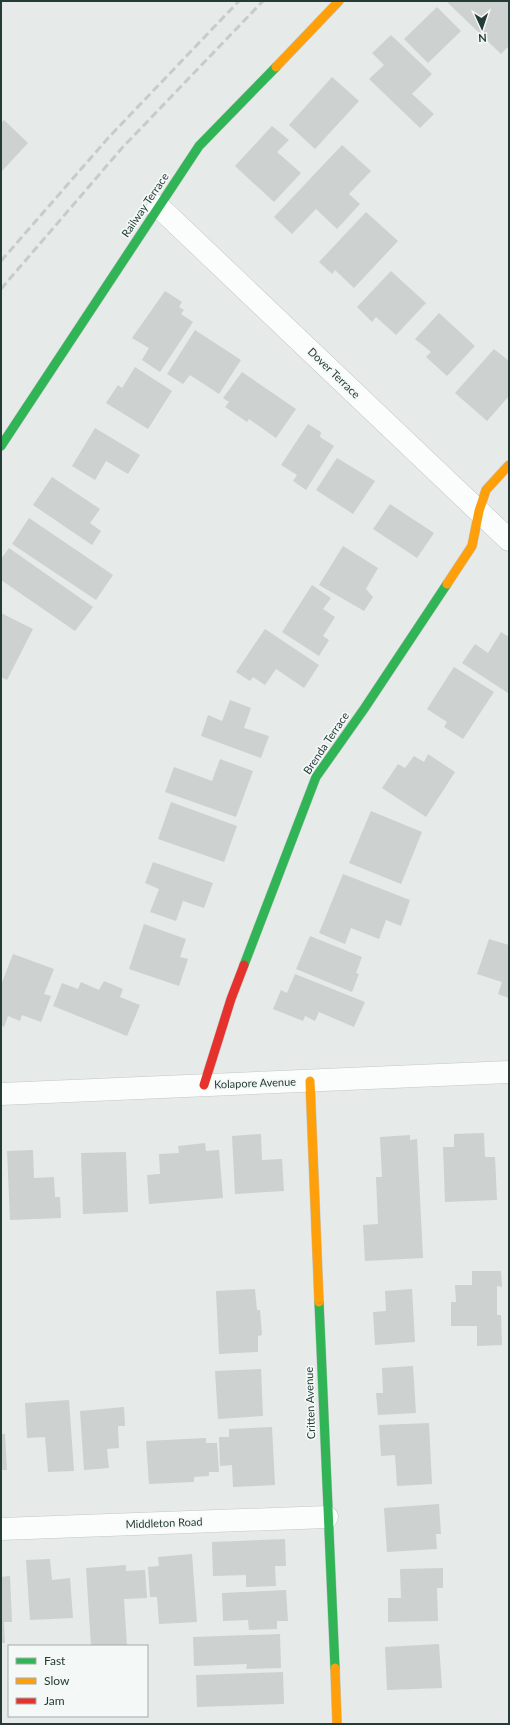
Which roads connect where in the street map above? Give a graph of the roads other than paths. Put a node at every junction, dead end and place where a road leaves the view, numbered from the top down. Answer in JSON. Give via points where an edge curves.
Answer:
{"nodes":[{"id":1,"x":340,"y":1,"type":"edge"},
{"id":2,"x":158,"y":206,"type":"junction"},
{"id":3,"x":1,"y":446,"type":"edge"},
{"id":4,"x":509,"y":465,"type":"edge"},
{"id":5,"x":478,"y":511,"type":"junction"},
{"id":6,"x":509,"y":540,"type":"edge"},
{"id":7,"x":509,"y":1072,"type":"edge"},
{"id":8,"x":310,"y":1081,"type":"junction"},
{"id":9,"x":204,"y":1085,"type":"junction"},
{"id":10,"x":1,"y":1094,"type":"edge"},
{"id":11,"x":327,"y":1517,"type":"junction"},
{"id":12,"x":1,"y":1528,"type":"edge"},
{"id":13,"x":336,"y":1724,"type":"edge"}],
"edges":[{"from":1,"to":2,"type":"street","name":"Railway Terrace","via":[[199,146]]},
{"from":2,"to":3,"type":"street","name":"Railway Terrace"},
{"from":2,"to":5,"type":"street","name":"Dover Terrace"},
{"from":4,"to":5,"type":"street","name":"Brenda Terrace","via":[[486,490]]},
{"from":5,"to":6,"type":"street","name":"Dover Terrace"},
{"from":5,"to":9,"type":"street","name":"Brenda Terrace","via":[[472,546],[316,777],[231,999]]},
{"from":7,"to":8,"type":"street","name":"Kolapore Avenue"},
{"from":8,"to":9,"type":"street","name":"Kolapore Avenue"},
{"from":8,"to":11,"type":"street","name":"Critten Avenue"},
{"from":9,"to":10,"type":"street","name":"Kolapore Avenue"},
{"from":11,"to":12,"type":"street","name":"Middleton Road"},
{"from":11,"to":13,"type":"street","name":"Critten Avenue"}]}
